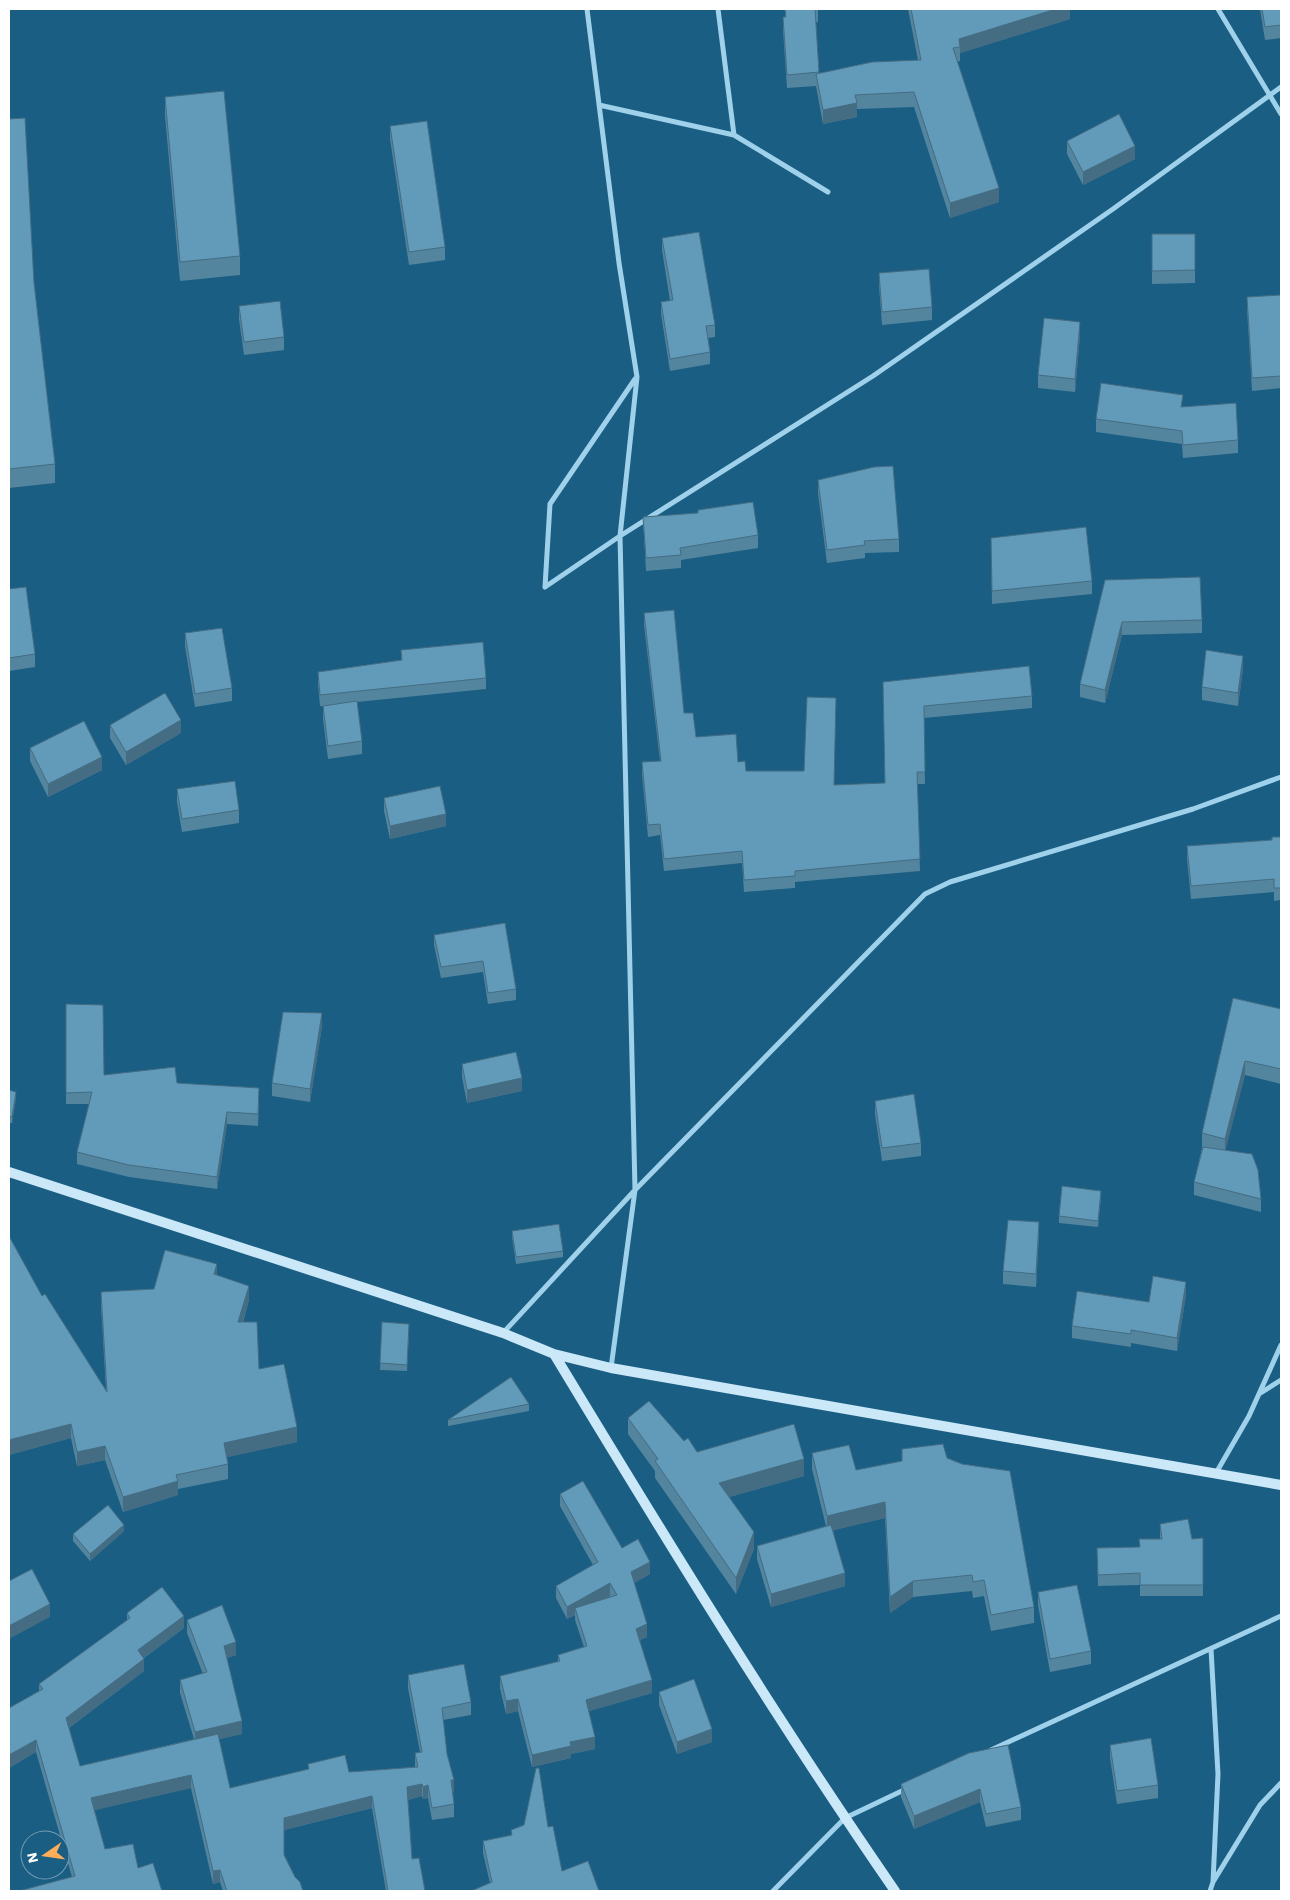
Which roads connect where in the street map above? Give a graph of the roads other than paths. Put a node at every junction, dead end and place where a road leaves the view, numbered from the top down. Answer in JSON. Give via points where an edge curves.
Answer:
{"nodes":[{"id":1,"x":587,"y":9,"type":"edge"},
{"id":2,"x":718,"y":9,"type":"edge"},
{"id":3,"x":1218,"y":9,"type":"edge"},
{"id":4,"x":1281,"y":87,"type":"edge"},
{"id":5,"x":1270,"y":94,"type":"junction"},
{"id":6,"x":599,"y":105,"type":"junction"},
{"id":7,"x":1281,"y":114,"type":"edge"},
{"id":8,"x":734,"y":135,"type":"junction"},
{"id":9,"x":828,"y":192,"type":"dead end"},
{"id":10,"x":636,"y":377,"type":"junction"},
{"id":11,"x":620,"y":536,"type":"junction"},
{"id":12,"x":1281,"y":777,"type":"edge"},
{"id":13,"x":9,"y":1172,"type":"edge"},
{"id":14,"x":635,"y":1190,"type":"junction"},
{"id":15,"x":503,"y":1333,"type":"junction"},
{"id":16,"x":1281,"y":1344,"type":"edge"},
{"id":17,"x":554,"y":1354,"type":"junction"},
{"id":18,"x":611,"y":1368,"type":"junction"},
{"id":19,"x":1281,"y":1380,"type":"edge"},
{"id":20,"x":1259,"y":1394,"type":"junction"},
{"id":21,"x":1216,"y":1473,"type":"junction"},
{"id":22,"x":1281,"y":1485,"type":"edge"},
{"id":23,"x":1281,"y":1616,"type":"edge"},
{"id":24,"x":1211,"y":1649,"type":"junction"},
{"id":25,"x":988,"y":1752,"type":"edge"},
{"id":26,"x":1281,"y":1783,"type":"edge"},
{"id":27,"x":916,"y":1785,"type":"edge"},
{"id":28,"x":844,"y":1818,"type":"junction"},
{"id":29,"x":1213,"y":1882,"type":"junction"},
{"id":30,"x":773,"y":1891,"type":"edge"},
{"id":31,"x":895,"y":1891,"type":"edge"},
{"id":32,"x":1210,"y":1891,"type":"edge"}],
"edges":[{"from":1,"to":6,"type":"street"},
{"from":2,"to":8,"type":"street"},
{"from":3,"to":5,"type":"street"},
{"from":4,"to":5,"type":"street"},
{"from":5,"to":7,"type":"street"},
{"from":5,"to":11,"type":"street","via":[[1113,210],[873,376]]},
{"from":6,"to":8,"type":"street"},
{"from":6,"to":10,"type":"street"},
{"from":8,"to":9,"type":"street"},
{"from":10,"to":11,"type":"street"},
{"from":10,"to":11,"type":"street","via":[[550,504],[546,587]]},
{"from":11,"to":14,"type":"street"},
{"from":12,"to":14,"type":"street","via":[[1193,809],[950,882],[925,894]]},
{"from":13,"to":15,"type":"main road"},
{"from":14,"to":15,"type":"street"},
{"from":14,"to":18,"type":"street"},
{"from":15,"to":17,"type":"main road"},
{"from":16,"to":20,"type":"street"},
{"from":17,"to":18,"type":"main road"},
{"from":17,"to":28,"type":"main road","via":[[667,1541]]},
{"from":18,"to":21,"type":"main road"},
{"from":19,"to":20,"type":"street"},
{"from":20,"to":21,"type":"street"},
{"from":21,"to":22,"type":"main road"},
{"from":23,"to":24,"type":"street"},
{"from":24,"to":25,"type":"street"},
{"from":24,"to":29,"type":"street","via":[[1218,1774]]},
{"from":26,"to":29,"type":"street","via":[[1260,1805]]},
{"from":27,"to":28,"type":"street"},
{"from":28,"to":30,"type":"street"},
{"from":28,"to":31,"type":"main road"},
{"from":29,"to":32,"type":"street"}]}
